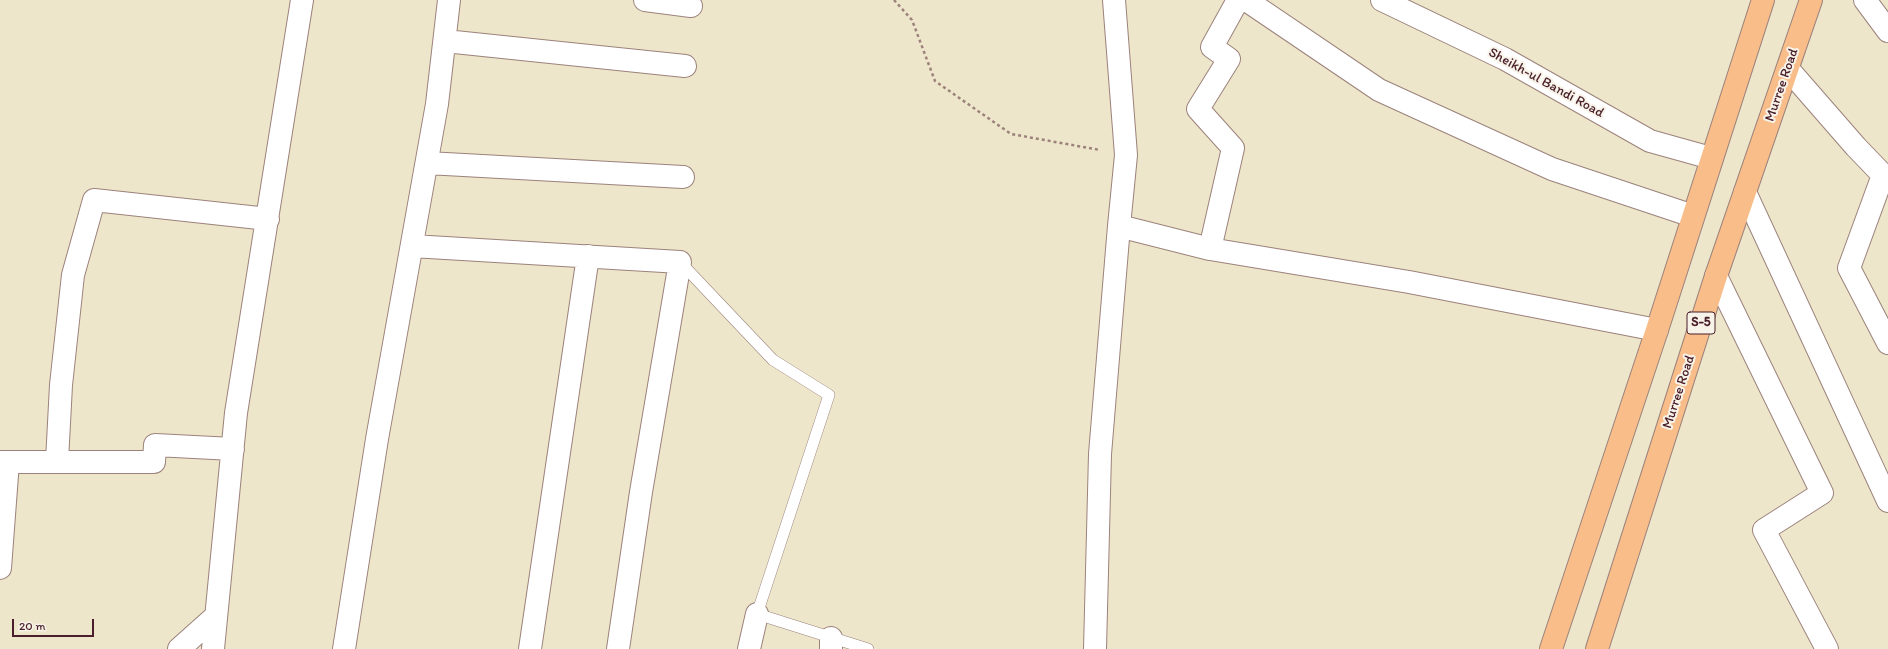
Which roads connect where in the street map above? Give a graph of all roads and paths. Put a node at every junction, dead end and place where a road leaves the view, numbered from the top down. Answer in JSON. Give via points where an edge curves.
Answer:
{"nodes":[{"id":1,"x":302,"y":0,"type":"edge"},
{"id":2,"x":449,"y":0,"type":"edge"},
{"id":3,"x":645,"y":0,"type":"edge"},
{"id":4,"x":894,"y":0,"type":"edge"},
{"id":5,"x":1114,"y":0,"type":"edge"},
{"id":6,"x":1238,"y":0,"type":"edge"},
{"id":7,"x":1246,"y":0,"type":"edge"},
{"id":8,"x":1382,"y":0,"type":"edge"},
{"id":9,"x":1762,"y":0,"type":"edge"},
{"id":10,"x":1811,"y":0,"type":"edge"},
{"id":11,"x":1865,"y":0,"type":"edge"},
{"id":12,"x":691,"y":6,"type":"dead end"},
{"id":13,"x":1888,"y":30,"type":"edge"},
{"id":14,"x":445,"y":41,"type":"junction"},
{"id":15,"x":685,"y":66,"type":"dead end"},
{"id":16,"x":1788,"y":69,"type":"junction"},
{"id":17,"x":1126,"y":155,"type":"junction"},
{"id":18,"x":1711,"y":158,"type":"junction"},
{"id":19,"x":427,"y":164,"type":"junction"},
{"id":20,"x":1886,"y":176,"type":"edge"},
{"id":21,"x":683,"y":177,"type":"dead end"},
{"id":22,"x":1745,"y":192,"type":"junction"},
{"id":23,"x":1693,"y":216,"type":"junction"},
{"id":24,"x":268,"y":219,"type":"junction"},
{"id":25,"x":1118,"y":226,"type":"junction"},
{"id":26,"x":412,"y":246,"type":"junction"},
{"id":27,"x":1210,"y":249,"type":"junction"},
{"id":28,"x":588,"y":256,"type":"junction"},
{"id":29,"x":680,"y":262,"type":"junction"},
{"id":30,"x":1716,"y":276,"type":"junction"},
{"id":31,"x":1657,"y":330,"type":"junction"},
{"id":32,"x":1888,"y":343,"type":"edge"},
{"id":33,"x":233,"y":449,"type":"junction"},
{"id":34,"x":57,"y":461,"type":"junction"},
{"id":35,"x":4,"y":462,"type":"edge"},
{"id":36,"x":1888,"y":501,"type":"edge"},
{"id":37,"x":0,"y":568,"type":"edge"},
{"id":38,"x":757,"y":614,"type":"junction"},
{"id":39,"x":216,"y":616,"type":"junction"},
{"id":40,"x":831,"y":643,"type":"edge"},
{"id":41,"x":179,"y":649,"type":"edge"},
{"id":42,"x":213,"y":649,"type":"edge"},
{"id":43,"x":344,"y":649,"type":"edge"},
{"id":44,"x":530,"y":649,"type":"edge"},
{"id":45,"x":618,"y":649,"type":"edge"},
{"id":46,"x":749,"y":649,"type":"edge"},
{"id":47,"x":868,"y":649,"type":"edge"},
{"id":48,"x":1095,"y":649,"type":"edge"},
{"id":49,"x":1551,"y":649,"type":"edge"},
{"id":50,"x":1597,"y":649,"type":"edge"},
{"id":51,"x":1827,"y":649,"type":"edge"}],
"edges":[{"from":1,"to":24,"type":"street"},
{"from":2,"to":14,"type":"street"},
{"from":3,"to":12,"type":"street"},
{"from":4,"to":17,"type":"path","via":[[912,20],[935,81],[1011,134]]},
{"from":5,"to":17,"type":"street"},
{"from":6,"to":27,"type":"street","via":[[1212,47],[1229,59],[1198,109],[1233,148]]},
{"from":7,"to":23,"type":"street","via":[[1379,90],[1552,169]]},
{"from":8,"to":18,"type":"street","name":"Sheikh-ul Bandi Road","via":[[1505,59],[1650,141]]},
{"from":9,"to":18,"type":"main road"},
{"from":10,"to":16,"type":"main road","name":"Murree Road","number":"S-5"},
{"from":11,"to":13,"type":"street"},
{"from":14,"to":15,"type":"street"},
{"from":14,"to":19,"type":"street","via":[[438,104]]},
{"from":16,"to":20,"type":"street","via":[[1856,147]]},
{"from":16,"to":22,"type":"main road","name":"Murree Road","number":"S-5"},
{"from":17,"to":25,"type":"street"},
{"from":18,"to":23,"type":"main road"},
{"from":19,"to":21,"type":"street"},
{"from":19,"to":26,"type":"street"},
{"from":20,"to":32,"type":"street","via":[[1849,268]]},
{"from":22,"to":30,"type":"main road","name":"Murree Road","number":"S-5"},
{"from":22,"to":36,"type":"street"},
{"from":23,"to":31,"type":"main road"},
{"from":24,"to":33,"type":"street","via":[[236,413]]},
{"from":24,"to":34,"type":"street","via":[[94,200],[73,275],[61,385]]},
{"from":25,"to":27,"type":"street"},
{"from":25,"to":48,"type":"street","via":[[1100,454]]},
{"from":26,"to":28,"type":"street"},
{"from":26,"to":43,"type":"street","via":[[377,439]]},
{"from":27,"to":31,"type":"street","via":[[1409,282]]},
{"from":28,"to":29,"type":"street"},
{"from":28,"to":44,"type":"street"},
{"from":29,"to":38,"type":"lane","via":[[773,360],[829,395]]},
{"from":29,"to":45,"type":"street","via":[[641,492]]},
{"from":30,"to":50,"type":"main road","name":"Murree Road","number":"S-5"},
{"from":30,"to":51,"type":"street","via":[[1822,493],[1764,530]]},
{"from":31,"to":49,"type":"main road"},
{"from":33,"to":34,"type":"street","via":[[155,445],[154,462]]},
{"from":33,"to":39,"type":"street"},
{"from":34,"to":35,"type":"street"},
{"from":35,"to":37,"type":"street"},
{"from":38,"to":40,"type":"lane"},
{"from":38,"to":46,"type":"street"},
{"from":39,"to":41,"type":"street"},
{"from":39,"to":42,"type":"street"},
{"from":40,"to":47,"type":"lane"}]}
